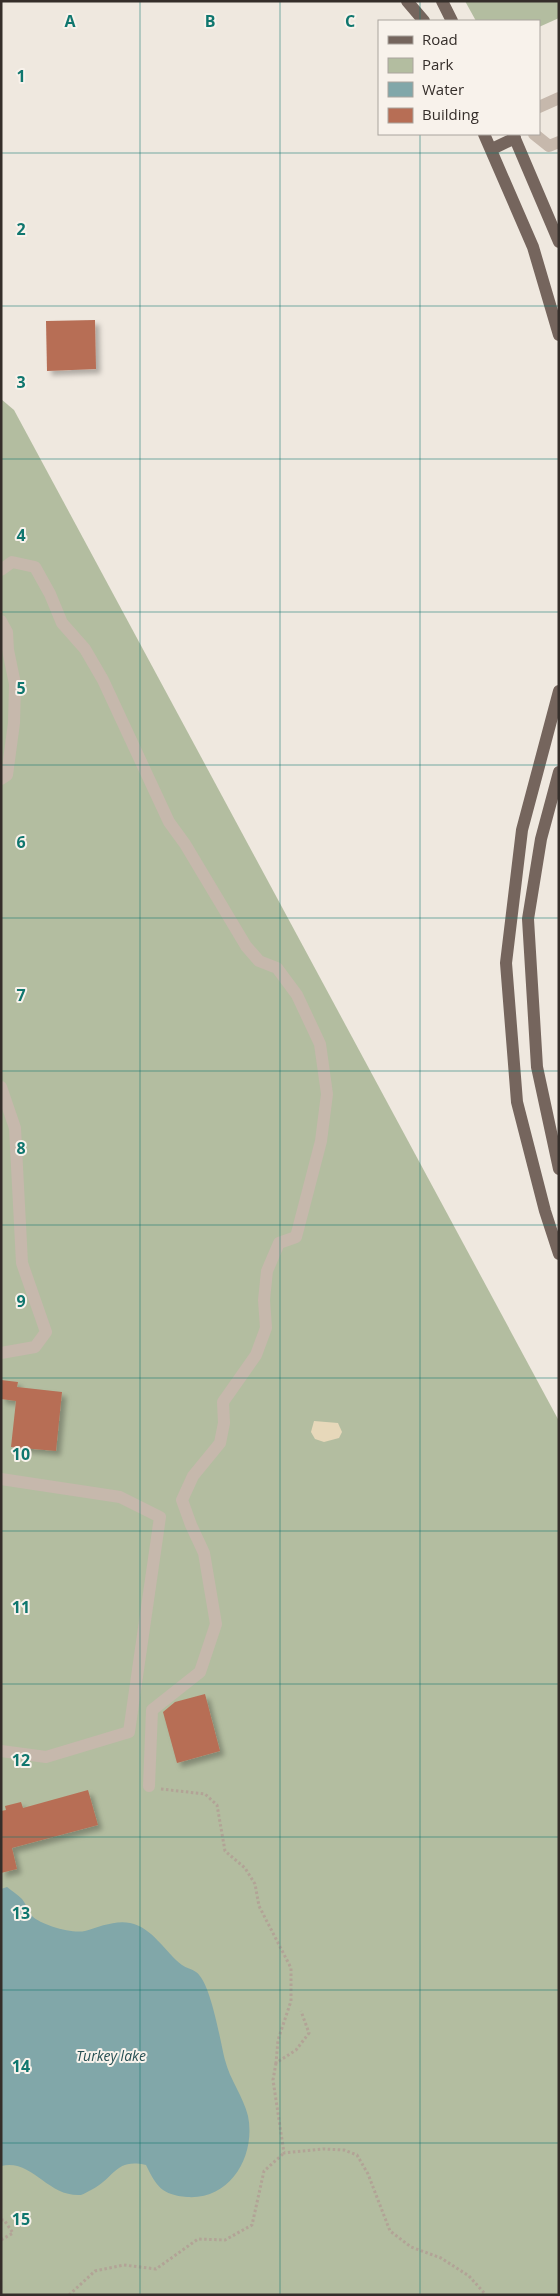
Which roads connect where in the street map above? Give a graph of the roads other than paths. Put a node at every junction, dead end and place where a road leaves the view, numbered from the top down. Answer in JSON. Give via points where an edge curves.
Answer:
{"nodes":[{"id":1,"x":407,"y":1,"type":"edge"},
{"id":2,"x":442,"y":1,"type":"edge"},
{"id":3,"x":423,"y":20,"type":"edge"},
{"id":4,"x":452,"y":20,"type":"edge"},
{"id":5,"x":559,"y":98,"type":"edge"},
{"id":6,"x":540,"y":107,"type":"edge"},
{"id":7,"x":484,"y":135,"type":"edge"},
{"id":8,"x":517,"y":135,"type":"edge"},
{"id":9,"x":535,"y":135,"type":"edge"},
{"id":10,"x":559,"y":142,"type":"edge"},
{"id":11,"x":492,"y":150,"type":"junction"},
{"id":12,"x":559,"y":242,"type":"edge"},
{"id":13,"x":559,"y":335,"type":"edge"},
{"id":14,"x":1,"y":570,"type":"edge"},
{"id":15,"x":1,"y":621,"type":"edge"},
{"id":16,"x":559,"y":691,"type":"edge"},
{"id":17,"x":559,"y":772,"type":"edge"},
{"id":18,"x":1,"y":779,"type":"edge"},
{"id":19,"x":1,"y":1087,"type":"edge"},
{"id":20,"x":559,"y":1169,"type":"edge"},
{"id":21,"x":559,"y":1254,"type":"edge"},
{"id":22,"x":1,"y":1353,"type":"edge"},
{"id":23,"x":1,"y":1479,"type":"edge"},
{"id":24,"x":1,"y":1751,"type":"edge"},
{"id":25,"x":149,"y":1786,"type":"road end"}],
"edges":[{"from":1,"to":3,"type":"main road"},
{"from":2,"to":4,"type":"main road"},
{"from":5,"to":6,"type":"street"},
{"from":7,"to":11,"type":"main road"},
{"from":8,"to":11,"type":"main road"},
{"from":8,"to":12,"type":"main road"},
{"from":9,"to":10,"type":"street","via":[[549,146]]},
{"from":11,"to":13,"type":"main road","via":[[533,247]]},
{"from":14,"to":25,"type":"street","via":[[12,562],[35,567],[62,623],[85,649],[103,680],[169,822],[186,844],[246,946],[259,961],[277,968],[297,995],[320,1044],[327,1094],[321,1141],[296,1237],[279,1243],[267,1271],[266,1328],[256,1356],[223,1402],[224,1423],[220,1443],[193,1476],[182,1500],[204,1553],[216,1624],[200,1672],[152,1710]]},
{"from":15,"to":18,"type":"street","via":[[7,632],[15,684],[7,775]]},
{"from":16,"to":21,"type":"main road","via":[[522,830],[506,963],[517,1102]]},
{"from":17,"to":20,"type":"main road","via":[[541,838],[528,919],[537,1067]]},
{"from":19,"to":22,"type":"street","via":[[15,1128],[22,1263],[46,1332],[35,1347]]},
{"from":23,"to":24,"type":"street","via":[[120,1497],[160,1516],[129,1732],[46,1757]]}]}
